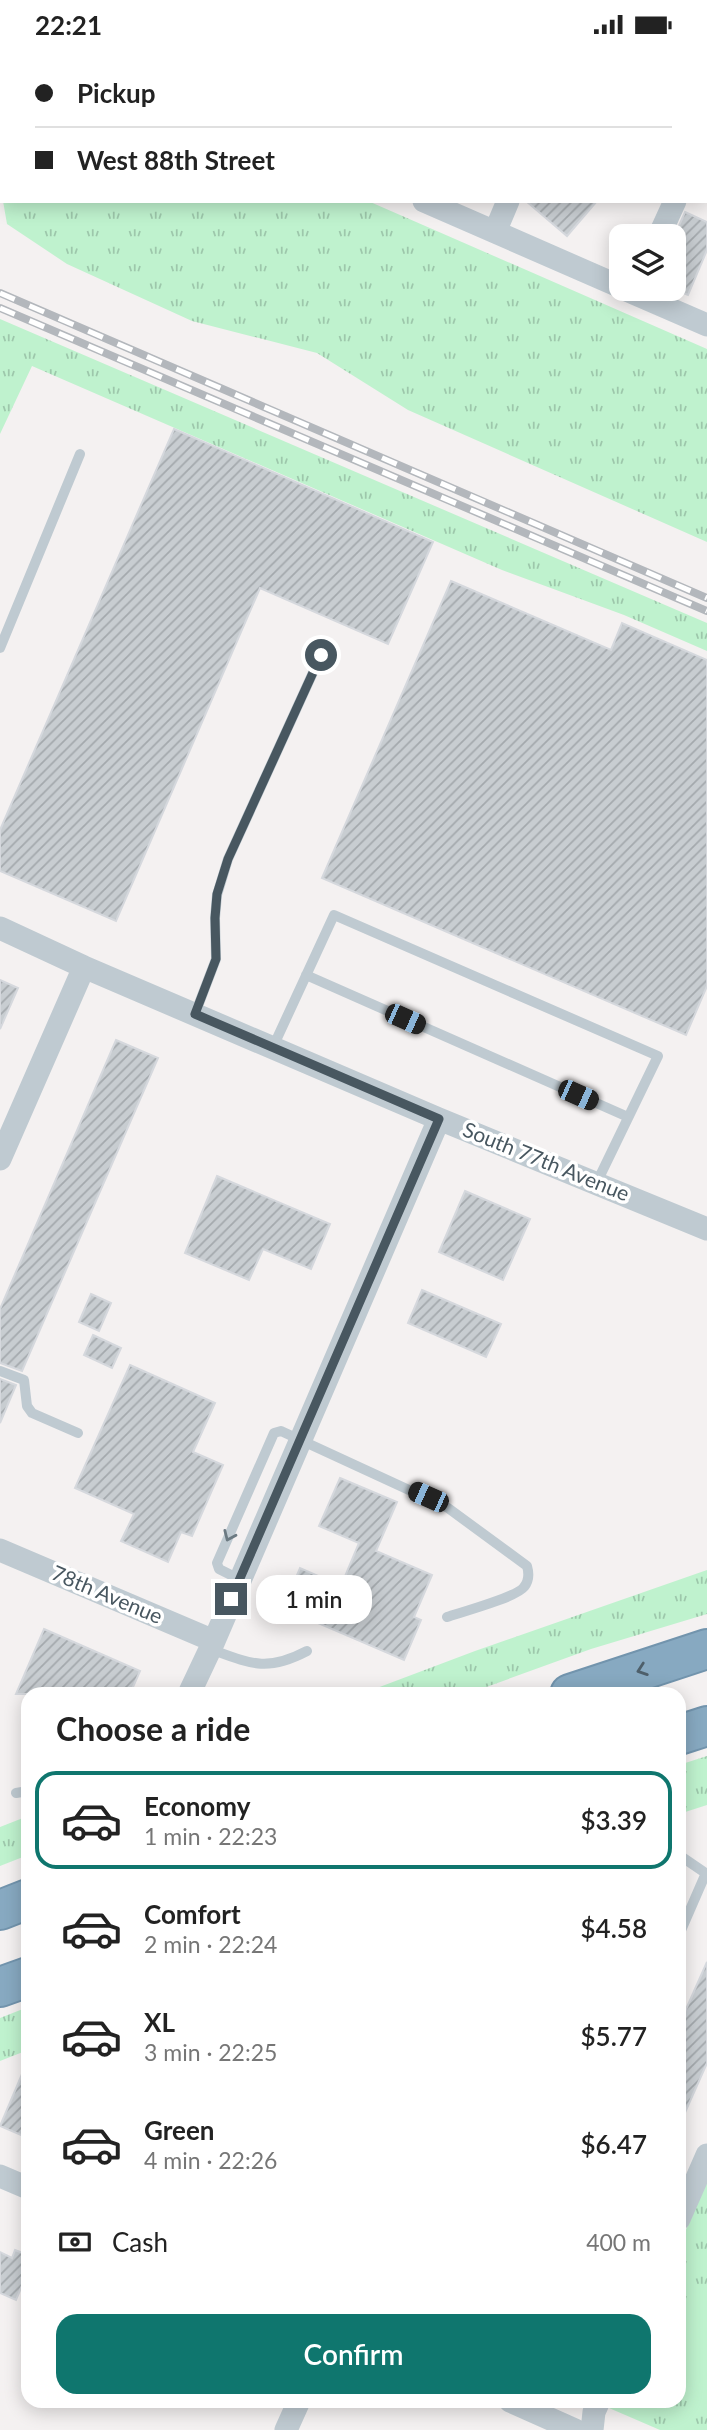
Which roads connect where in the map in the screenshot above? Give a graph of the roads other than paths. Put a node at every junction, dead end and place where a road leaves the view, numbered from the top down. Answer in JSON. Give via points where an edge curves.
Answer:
{"nodes":[{"id":1,"x":429,"y":203,"type":"edge"},
{"id":2,"x":507,"y":203,"type":"edge"},
{"id":3,"x":674,"y":203,"type":"edge"},
{"id":4,"x":664,"y":224,"type":"edge"},
{"id":5,"x":495,"y":232,"type":"junction"},
{"id":6,"x":609,"y":280,"type":"edge"},
{"id":7,"x":655,"y":301,"type":"edge"},
{"id":8,"x":707,"y":325,"type":"edge"},
{"id":9,"x":80,"y":454,"type":"dead end"},
{"id":10,"x":0,"y":648,"type":"edge"},
{"id":11,"x":321,"y":655,"type":"dead end"},
{"id":12,"x":0,"y":928,"type":"edge"},
{"id":13,"x":84,"y":967,"type":"junction"},
{"id":14,"x":306,"y":975,"type":"junction"},
{"id":15,"x":195,"y":1014,"type":"junction"},
{"id":16,"x":273,"y":1047,"type":"junction"},
{"id":17,"x":628,"y":1117,"type":"junction"},
{"id":18,"x":439,"y":1119,"type":"junction"},
{"id":19,"x":2,"y":1147,"type":"edge"},
{"id":20,"x":597,"y":1182,"type":"junction"},
{"id":21,"x":707,"y":1229,"type":"edge"},
{"id":22,"x":0,"y":1371,"type":"edge"},
{"id":23,"x":78,"y":1433,"type":"dead end"},
{"id":24,"x":300,"y":1439,"type":"junction"},
{"id":25,"x":252,"y":1483,"type":"junction"},
{"id":26,"x":277,"y":1494,"type":"junction"},
{"id":27,"x":0,"y":1550,"type":"edge"},
{"id":28,"x":239,"y":1579,"type":"junction"},
{"id":29,"x":447,"y":1617,"type":"dead end"},
{"id":30,"x":212,"y":1645,"type":"junction"},
{"id":31,"x":707,"y":1649,"type":"edge"},
{"id":32,"x":307,"y":1651,"type":"dead end"},
{"id":33,"x":192,"y":1687,"type":"edge"},
{"id":34,"x":591,"y":1687,"type":"edge"},
{"id":35,"x":707,"y":1726,"type":"edge"},
{"id":36,"x":686,"y":1733,"type":"edge"},
{"id":37,"x":21,"y":1792,"type":"edge"},
{"id":38,"x":16,"y":1793,"type":"dead end"},
{"id":39,"x":686,"y":1860,"type":"edge"},
{"id":40,"x":707,"y":1874,"type":"edge"},
{"id":41,"x":21,"y":1902,"type":"edge"},
{"id":42,"x":0,"y":1910,"type":"edge"},
{"id":43,"x":686,"y":1920,"type":"edge"},
{"id":44,"x":21,"y":1980,"type":"edge"},
{"id":45,"x":0,"y":1987,"type":"edge"},
{"id":46,"x":707,"y":2155,"type":"edge"},
{"id":47,"x":0,"y":2176,"type":"edge"},
{"id":48,"x":21,"y":2185,"type":"edge"},
{"id":49,"x":686,"y":2197,"type":"edge"},
{"id":50,"x":296,"y":2408,"type":"edge"},
{"id":51,"x":526,"y":2408,"type":"edge"},
{"id":52,"x":596,"y":2408,"type":"edge"},
{"id":53,"x":286,"y":2430,"type":"edge"},
{"id":54,"x":575,"y":2430,"type":"edge"},
{"id":55,"x":592,"y":2430,"type":"edge"}],
"edges":[{"from":1,"to":5,"type":"street"},
{"from":2,"to":5,"type":"street"},
{"from":3,"to":4,"type":"street"},
{"from":5,"to":6,"type":"street"},
{"from":7,"to":8,"type":"street"},
{"from":9,"to":10,"type":"lane"},
{"from":11,"to":15,"type":"lane","via":[[228,859],[217,894],[216,959]]},
{"from":12,"to":13,"type":"street","name":"South 77th Avenue"},
{"from":13,"to":15,"type":"street","name":"South 77th Avenue"},
{"from":13,"to":19,"type":"street"},
{"from":14,"to":16,"type":"lane"},
{"from":14,"to":17,"type":"lane"},
{"from":14,"to":17,"type":"lane","via":[[334,915],[657,1056]]},
{"from":15,"to":16,"type":"street","name":"South 77th Avenue"},
{"from":16,"to":18,"type":"street","name":"South 77th Avenue"},
{"from":17,"to":20,"type":"lane"},
{"from":18,"to":20,"type":"street","name":"South 77th Avenue"},
{"from":18,"to":24,"type":"street"},
{"from":20,"to":21,"type":"street","name":"South 77th Avenue"},
{"from":22,"to":23,"type":"lane","via":[[24,1380],[32,1413]]},
{"from":24,"to":25,"type":"lane","via":[[281,1431],[274,1433]]},
{"from":24,"to":26,"type":"street"},
{"from":24,"to":29,"type":"lane","via":[[448,1508],[527,1566],[525,1587],[518,1593]]},
{"from":25,"to":26,"type":"lane"},
{"from":25,"to":28,"type":"lane","one_way":true,"via":[[217,1563],[219,1569]]},
{"from":26,"to":28,"type":"street"},
{"from":27,"to":30,"type":"street","name":"78th Avenue"},
{"from":28,"to":30,"type":"street"},
{"from":30,"to":32,"type":"lane","via":[[252,1663],[287,1661]]},
{"from":30,"to":33,"type":"street"},
{"from":31,"to":34,"type":"highway","one_way":true},
{"from":35,"to":36,"type":"highway"},
{"from":37,"to":38,"type":"lane"},
{"from":39,"to":40,"type":"lane"},
{"from":40,"to":43,"type":"lane"},
{"from":41,"to":42,"type":"highway"},
{"from":44,"to":45,"type":"highway"},
{"from":46,"to":49,"type":"street"},
{"from":47,"to":48,"type":"street"},
{"from":50,"to":53,"type":"street"},
{"from":51,"to":54,"type":"street"},
{"from":52,"to":55,"type":"street"}]}
